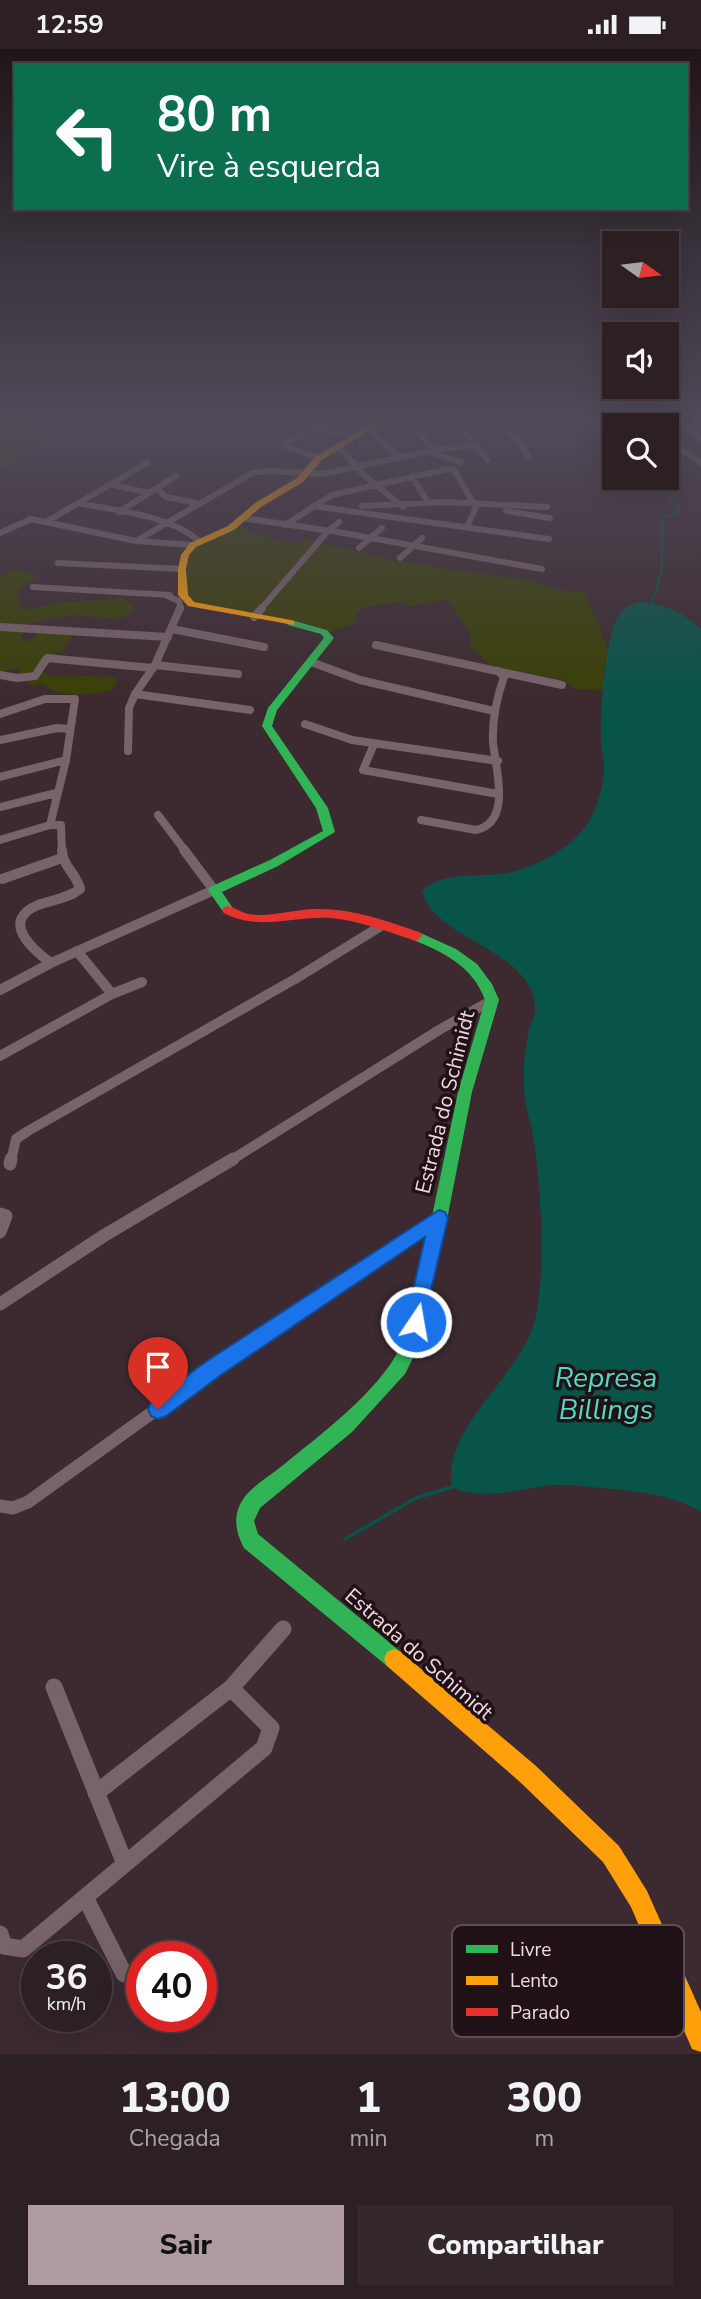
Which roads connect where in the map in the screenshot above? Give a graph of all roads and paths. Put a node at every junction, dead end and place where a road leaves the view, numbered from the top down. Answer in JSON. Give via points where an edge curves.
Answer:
{"nodes":[{"id":1,"x":64,"y":512,"type":"edge"},
{"id":2,"x":119,"y":512,"type":"edge"},
{"id":3,"x":183,"y":512,"type":"edge"},
{"id":4,"x":252,"y":512,"type":"edge"},
{"id":5,"x":305,"y":512,"type":"edge"},
{"id":6,"x":363,"y":512,"type":"edge"},
{"id":7,"x":400,"y":512,"type":"edge"},
{"id":8,"x":471,"y":512,"type":"edge"},
{"id":9,"x":512,"y":512,"type":"edge"},
{"id":10,"x":398,"y":517,"type":"junction"},
{"id":11,"x":243,"y":518,"type":"junction"},
{"id":12,"x":550,"y":518,"type":"dead end"},
{"id":13,"x":46,"y":522,"type":"junction"},
{"id":14,"x":339,"y":522,"type":"dead end"},
{"id":15,"x":163,"y":524,"type":"junction"},
{"id":16,"x":285,"y":525,"type":"junction"},
{"id":17,"x":467,"y":527,"type":"junction"},
{"id":18,"x":382,"y":528,"type":"dead end"},
{"id":19,"x":328,"y":531,"type":"junction"},
{"id":20,"x":0,"y":533,"type":"edge"},
{"id":21,"x":369,"y":538,"type":"junction"},
{"id":22,"x":422,"y":538,"type":"dead end"},
{"id":23,"x":549,"y":539,"type":"dead end"},
{"id":24,"x":136,"y":541,"type":"junction"},
{"id":25,"x":196,"y":543,"type":"junction"},
{"id":26,"x":413,"y":546,"type":"junction"},
{"id":27,"x":359,"y":548,"type":"dead end"},
{"id":28,"x":400,"y":558,"type":"dead end"},
{"id":29,"x":58,"y":563,"type":"dead end"},
{"id":30,"x":182,"y":569,"type":"junction"},
{"id":31,"x":542,"y":569,"type":"dead end"},
{"id":32,"x":33,"y":587,"type":"dead end"},
{"id":33,"x":165,"y":595,"type":"junction"},
{"id":34,"x":183,"y":595,"type":"junction"},
{"id":35,"x":254,"y":617,"type":"junction"},
{"id":36,"x":1,"y":630,"type":"edge"},
{"id":37,"x":170,"y":633,"type":"junction"},
{"id":38,"x":376,"y":645,"type":"dead end"},
{"id":39,"x":264,"y":647,"type":"dead end"},
{"id":40,"x":312,"y":662,"type":"junction"},
{"id":41,"x":154,"y":666,"type":"junction"},
{"id":42,"x":498,"y":671,"type":"junction"},
{"id":43,"x":237,"y":674,"type":"dead end"},
{"id":44,"x":0,"y":675,"type":"edge"},
{"id":45,"x":562,"y":685,"type":"dead end"},
{"id":46,"x":135,"y":694,"type":"junction"},
{"id":47,"x":250,"y":710,"type":"dead end"},
{"id":48,"x":494,"y":711,"type":"junction"},
{"id":49,"x":0,"y":714,"type":"edge"},
{"id":50,"x":305,"y":724,"type":"dead end"},
{"id":51,"x":70,"y":729,"type":"junction"},
{"id":52,"x":0,"y":740,"type":"edge"},
{"id":53,"x":374,"y":744,"type":"junction"},
{"id":54,"x":128,"y":751,"type":"dead end"},
{"id":55,"x":66,"y":759,"type":"junction"},
{"id":56,"x":498,"y":761,"type":"junction"},
{"id":57,"x":0,"y":777,"type":"edge"},
{"id":58,"x":56,"y":793,"type":"junction"},
{"id":59,"x":498,"y":794,"type":"junction"},
{"id":60,"x":0,"y":807,"type":"edge"},
{"id":61,"x":158,"y":815,"type":"dead end"},
{"id":62,"x":421,"y":820,"type":"dead end"},
{"id":63,"x":50,"y":825,"type":"junction"},
{"id":64,"x":0,"y":840,"type":"edge"},
{"id":65,"x":62,"y":858,"type":"junction"},
{"id":66,"x":2,"y":879,"type":"edge"},
{"id":67,"x":214,"y":890,"type":"junction"},
{"id":68,"x":381,"y":926,"type":"junction"},
{"id":69,"x":77,"y":951,"type":"junction"},
{"id":70,"x":51,"y":963,"type":"junction"},
{"id":71,"x":142,"y":982,"type":"dead end"},
{"id":72,"x":0,"y":990,"type":"edge"},
{"id":73,"x":112,"y":994,"type":"junction"},
{"id":74,"x":492,"y":1000,"type":"junction"},
{"id":75,"x":0,"y":1056,"type":"edge"},
{"id":76,"x":10,"y":1164,"type":"dead end"},
{"id":77,"x":0,"y":1214,"type":"edge"},
{"id":78,"x":439,"y":1218,"type":"junction"},
{"id":79,"x":0,"y":1232,"type":"edge"},
{"id":80,"x":0,"y":1304,"type":"edge"},
{"id":81,"x":0,"y":1506,"type":"edge"},
{"id":82,"x":283,"y":1629,"type":"dead end"},
{"id":83,"x":54,"y":1687,"type":"dead end"},
{"id":84,"x":231,"y":1688,"type":"junction"},
{"id":85,"x":96,"y":1793,"type":"junction"},
{"id":86,"x":125,"y":1864,"type":"junction"},
{"id":87,"x":85,"y":1897,"type":"junction"},
{"id":88,"x":650,"y":1925,"type":"edge"},
{"id":89,"x":0,"y":1934,"type":"edge"},
{"id":90,"x":124,"y":1974,"type":"dead end"},
{"id":91,"x":684,"y":2002,"type":"edge"},
{"id":92,"x":701,"y":2041,"type":"edge"}],
"edges":[{"from":1,"to":13,"type":"street"},
{"from":2,"to":15,"type":"street"},
{"from":3,"to":15,"type":"street"},
{"from":4,"to":11,"type":"street"},
{"from":5,"to":16,"type":"street"},
{"from":6,"to":10,"type":"street"},
{"from":7,"to":10,"type":"street"},
{"from":8,"to":17,"type":"street"},
{"from":9,"to":12,"type":"street"},
{"from":10,"to":17,"type":"street"},
{"from":11,"to":16,"type":"street"},
{"from":11,"to":25,"type":"street"},
{"from":13,"to":20,"type":"street","via":[[31,519]]},
{"from":13,"to":24,"type":"street"},
{"from":14,"to":19,"type":"street"},
{"from":15,"to":24,"type":"street"},
{"from":15,"to":25,"type":"street","via":[[195,536]]},
{"from":16,"to":19,"type":"street"},
{"from":17,"to":23,"type":"street"},
{"from":18,"to":21,"type":"street"},
{"from":19,"to":21,"type":"street"},
{"from":19,"to":35,"type":"street"},
{"from":21,"to":26,"type":"street"},
{"from":21,"to":27,"type":"street"},
{"from":22,"to":26,"type":"street"},
{"from":24,"to":25,"type":"street"},
{"from":25,"to":30,"type":"street","via":[[185,555]]},
{"from":26,"to":28,"type":"street"},
{"from":26,"to":31,"type":"street"},
{"from":29,"to":30,"type":"street"},
{"from":30,"to":34,"type":"street"},
{"from":32,"to":33,"type":"street"},
{"from":33,"to":34,"type":"street"},
{"from":33,"to":37,"type":"street","via":[[182,605]]},
{"from":34,"to":35,"type":"street","via":[[191,604]]},
{"from":35,"to":40,"type":"street","via":[[328,634]]},
{"from":36,"to":37,"type":"street"},
{"from":37,"to":39,"type":"street"},
{"from":37,"to":41,"type":"street"},
{"from":38,"to":42,"type":"street"},
{"from":40,"to":48,"type":"street","via":[[360,680]]},
{"from":40,"to":67,"type":"street","via":[[272,710],[267,726],[322,807],[329,832]]},
{"from":41,"to":43,"type":"street"},
{"from":41,"to":44,"type":"street","via":[[47,658],[35,676]]},
{"from":41,"to":46,"type":"street"},
{"from":42,"to":45,"type":"street"},
{"from":42,"to":48,"type":"street","via":[[504,677]]},
{"from":46,"to":47,"type":"street"},
{"from":46,"to":54,"type":"street","via":[[129,708]]},
{"from":48,"to":56,"type":"street"},
{"from":49,"to":51,"type":"street","via":[[45,699],[72,697]]},
{"from":50,"to":53,"type":"street"},
{"from":51,"to":52,"type":"street"},
{"from":51,"to":55,"type":"street"},
{"from":53,"to":56,"type":"street"},
{"from":53,"to":59,"type":"street","via":[[363,770]]},
{"from":55,"to":57,"type":"street"},
{"from":55,"to":58,"type":"street"},
{"from":56,"to":59,"type":"street"},
{"from":58,"to":60,"type":"street"},
{"from":58,"to":63,"type":"street"},
{"from":59,"to":62,"type":"street","via":[[494,819],[477,831]]},
{"from":61,"to":67,"type":"street"},
{"from":63,"to":64,"type":"street"},
{"from":63,"to":65,"type":"street","via":[[61,825]]},
{"from":65,"to":66,"type":"street"},
{"from":65,"to":70,"type":"street","via":[[80,889],[27,912],[19,928],[28,945]]},
{"from":67,"to":68,"type":"street","name":"Estrada do Schimidt","via":[[227,909],[249,919],[322,913]]},
{"from":67,"to":69,"type":"street"},
{"from":68,"to":74,"type":"street","name":"Estrada do Schimidt","via":[[419,937],[466,962],[479,972]]},
{"from":68,"to":76,"type":"street","via":[[28,1131],[16,1139]]},
{"from":69,"to":70,"type":"street"},
{"from":69,"to":73,"type":"street"},
{"from":70,"to":72,"type":"street"},
{"from":71,"to":73,"type":"street"},
{"from":73,"to":75,"type":"street"},
{"from":74,"to":78,"type":"street","name":"Estrada do Schimidt","via":[[466,1092]]},
{"from":74,"to":80,"type":"street","via":[[447,1023]]},
{"from":77,"to":79,"type":"street","via":[[6,1216]]},
{"from":78,"to":81,"type":"street","via":[[214,1368],[28,1502],[13,1508]]},
{"from":78,"to":88,"type":"street","name":"Estrada do Schimidt","via":[[416,1322],[399,1368],[346,1426],[253,1501],[243,1520],[246,1535],[528,1775],[611,1854]]},
{"from":82,"to":84,"type":"street"},
{"from":83,"to":85,"type":"street"},
{"from":84,"to":85,"type":"street"},
{"from":84,"to":86,"type":"street","via":[[271,1728],[264,1748]]},
{"from":85,"to":86,"type":"street"},
{"from":86,"to":87,"type":"street"},
{"from":87,"to":89,"type":"street","via":[[23,1949],[4,1946]]},
{"from":87,"to":90,"type":"street"},
{"from":91,"to":92,"type":"street","name":"Estrada do Schimidt"}]}
